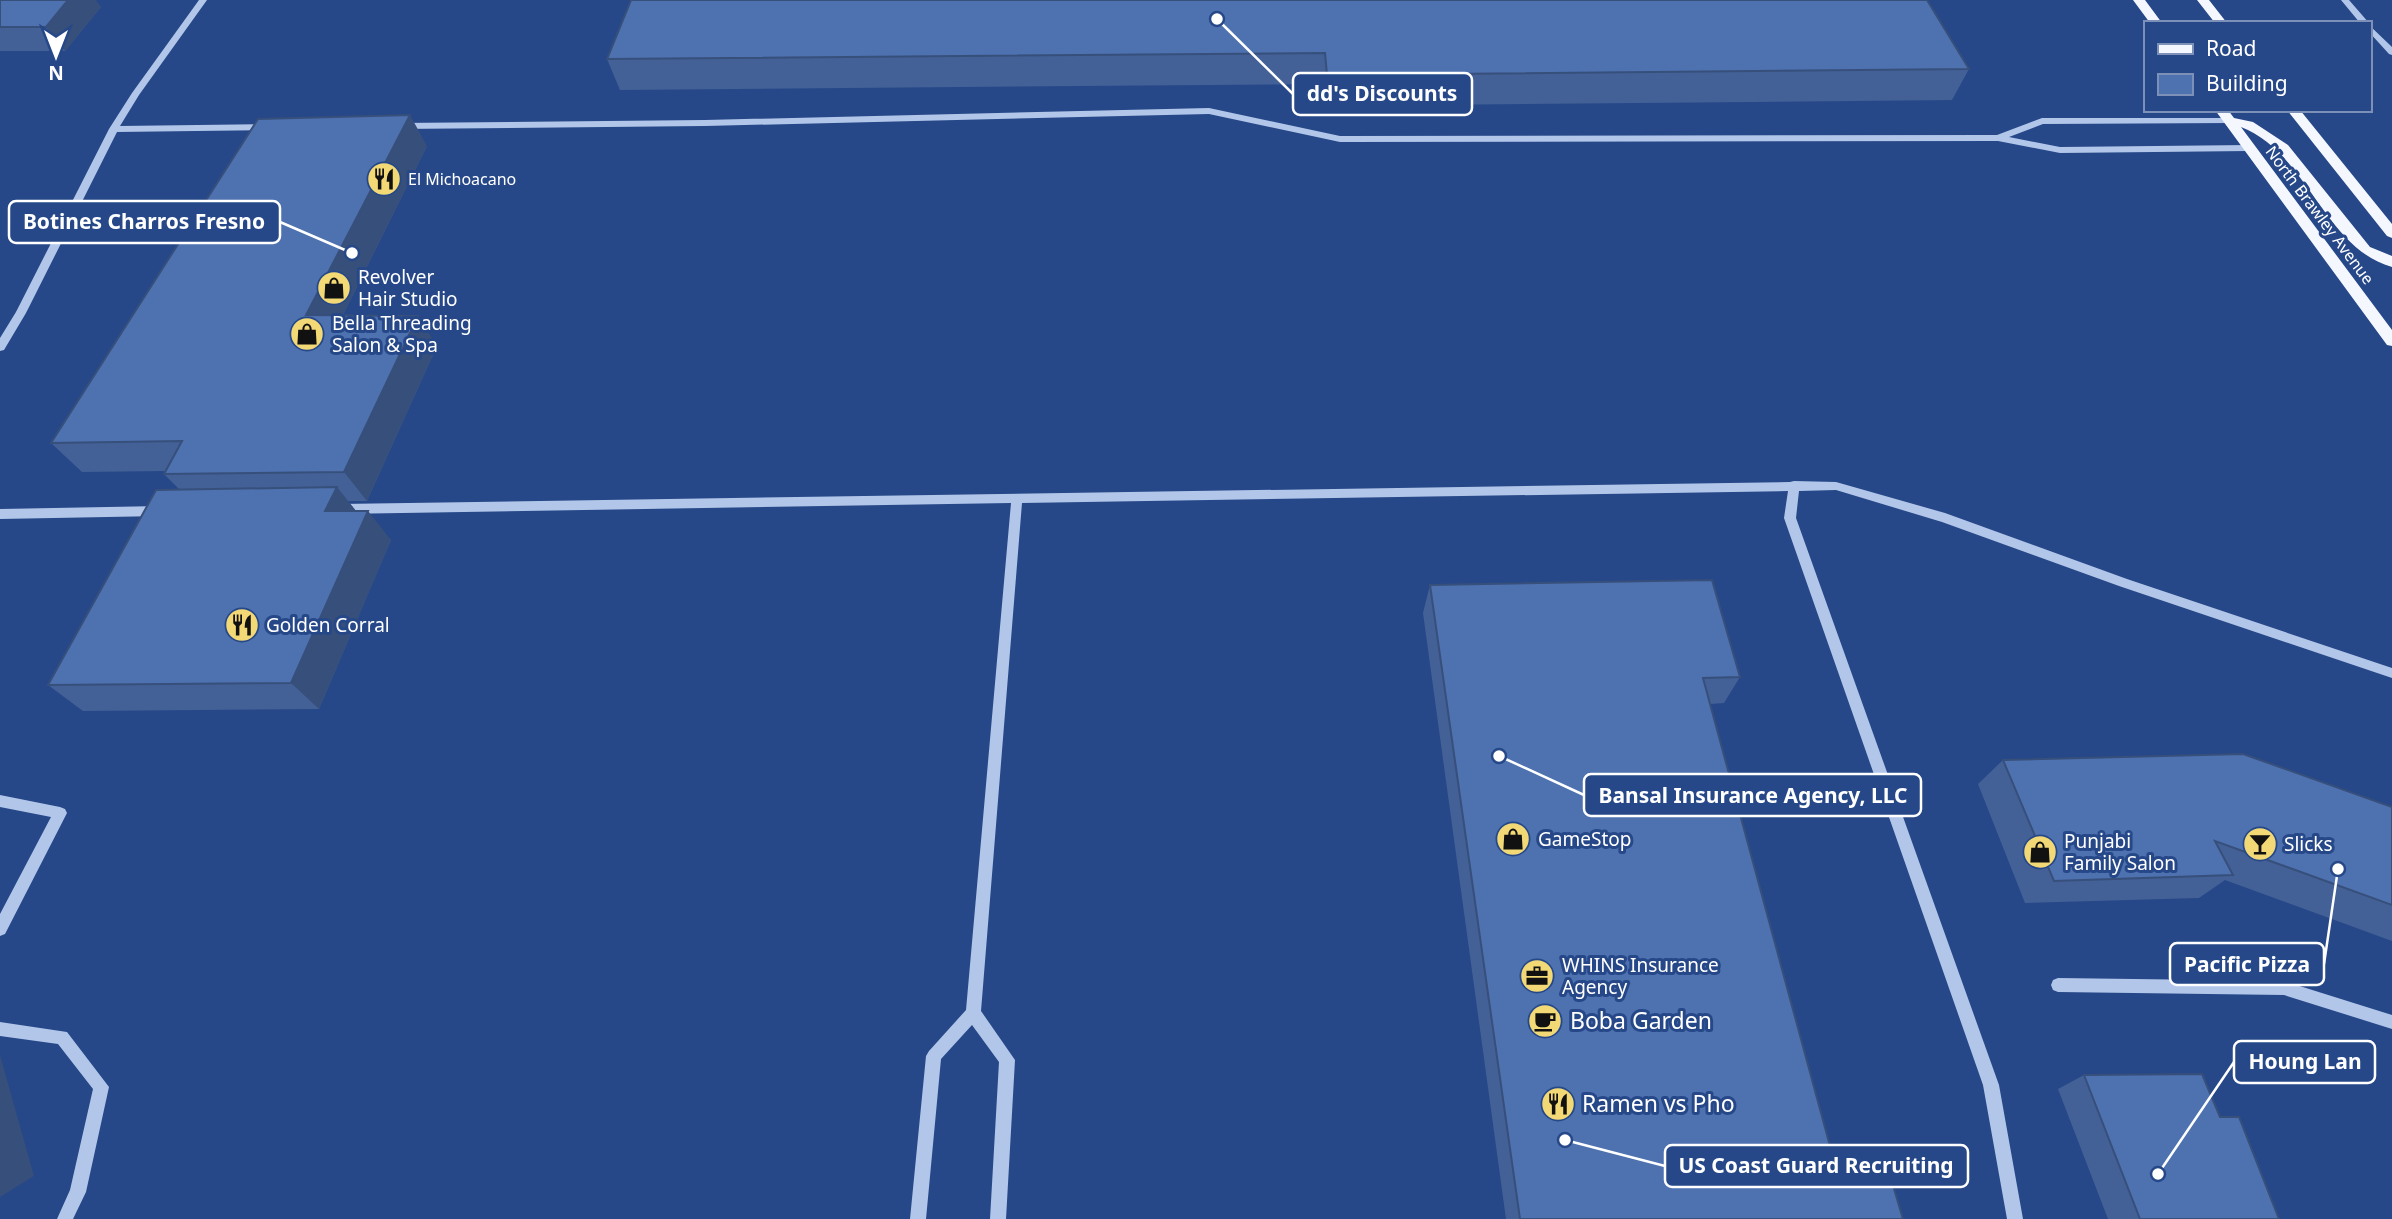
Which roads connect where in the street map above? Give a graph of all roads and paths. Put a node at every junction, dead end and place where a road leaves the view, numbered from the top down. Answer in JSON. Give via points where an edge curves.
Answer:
{"nodes":[{"id":1,"x":203,"y":0,"type":"edge"},
{"id":2,"x":2139,"y":0,"type":"edge"},
{"id":3,"x":2203,"y":0,"type":"edge"},
{"id":4,"x":2345,"y":0,"type":"edge"},
{"id":5,"x":2155,"y":21,"type":"edge"},
{"id":6,"x":2219,"y":21,"type":"edge"},
{"id":7,"x":2363,"y":21,"type":"edge"},
{"id":8,"x":2371,"y":29,"type":"edge"},
{"id":9,"x":2392,"y":52,"type":"edge"},
{"id":10,"x":2294,"y":112,"type":"edge"},
{"id":11,"x":2225,"y":116,"type":"edge"},
{"id":12,"x":389,"y":126,"type":"edge"},
{"id":13,"x":279,"y":127,"type":"edge"},
{"id":14,"x":114,"y":130,"type":"junction"},
{"id":15,"x":1998,"y":138,"type":"junction"},
{"id":16,"x":2249,"y":148,"type":"junction"},
{"id":17,"x":2392,"y":233,"type":"edge"},
{"id":18,"x":2392,"y":262,"type":"edge"},
{"id":19,"x":2392,"y":341,"type":"edge"},
{"id":20,"x":0,"y":346,"type":"edge"},
{"id":21,"x":1794,"y":485,"type":"junction"},
{"id":22,"x":1017,"y":499,"type":"junction"},
{"id":23,"x":322,"y":509,"type":"edge"},
{"id":24,"x":171,"y":511,"type":"edge"},
{"id":25,"x":0,"y":514,"type":"edge"},
{"id":26,"x":2392,"y":673,"type":"edge"},
{"id":27,"x":0,"y":801,"type":"edge"},
{"id":28,"x":0,"y":929,"type":"edge"},
{"id":29,"x":2058,"y":985,"type":"dead end"},
{"id":30,"x":973,"y":1013,"type":"junction"},
{"id":31,"x":2392,"y":1022,"type":"edge"},
{"id":32,"x":0,"y":1029,"type":"edge"},
{"id":33,"x":65,"y":1219,"type":"edge"},
{"id":34,"x":918,"y":1219,"type":"edge"},
{"id":35,"x":998,"y":1219,"type":"edge"},
{"id":36,"x":2015,"y":1219,"type":"edge"}],
"edges":[{"from":1,"to":14,"type":"street"},
{"from":2,"to":5,"type":"main road"},
{"from":3,"to":6,"type":"main road"},
{"from":4,"to":7,"type":"street"},
{"from":8,"to":9,"type":"street"},
{"from":10,"to":17,"type":"main road"},
{"from":11,"to":15,"type":"street","via":[[2042,121]]},
{"from":11,"to":16,"type":"main road","name":"North Brawley Avenue"},
{"from":11,"to":18,"type":"main road","via":[[2284,148],[2365,250]]},
{"from":12,"to":15,"type":"street","via":[[1209,111],[1340,139]]},
{"from":13,"to":14,"type":"street"},
{"from":14,"to":20,"type":"street"},
{"from":15,"to":16,"type":"street","via":[[2060,149]]},
{"from":16,"to":19,"type":"main road","name":"North Brawley Avenue"},
{"from":21,"to":22,"type":"lane"},
{"from":21,"to":26,"type":"lane","via":[[1836,486],[1945,518]]},
{"from":21,"to":36,"type":"street","via":[[1790,518],[1991,1085]]},
{"from":22,"to":23,"type":"lane"},
{"from":22,"to":30,"type":"street"},
{"from":24,"to":25,"type":"lane"},
{"from":27,"to":28,"type":"street","via":[[60,813]]},
{"from":29,"to":31,"type":"street","via":[[2284,988]]},
{"from":30,"to":34,"type":"street","via":[[934,1056]]},
{"from":30,"to":35,"type":"street","via":[[1007,1060]]},
{"from":32,"to":33,"type":"street","via":[[62,1037],[101,1087],[78,1192]]}]}
